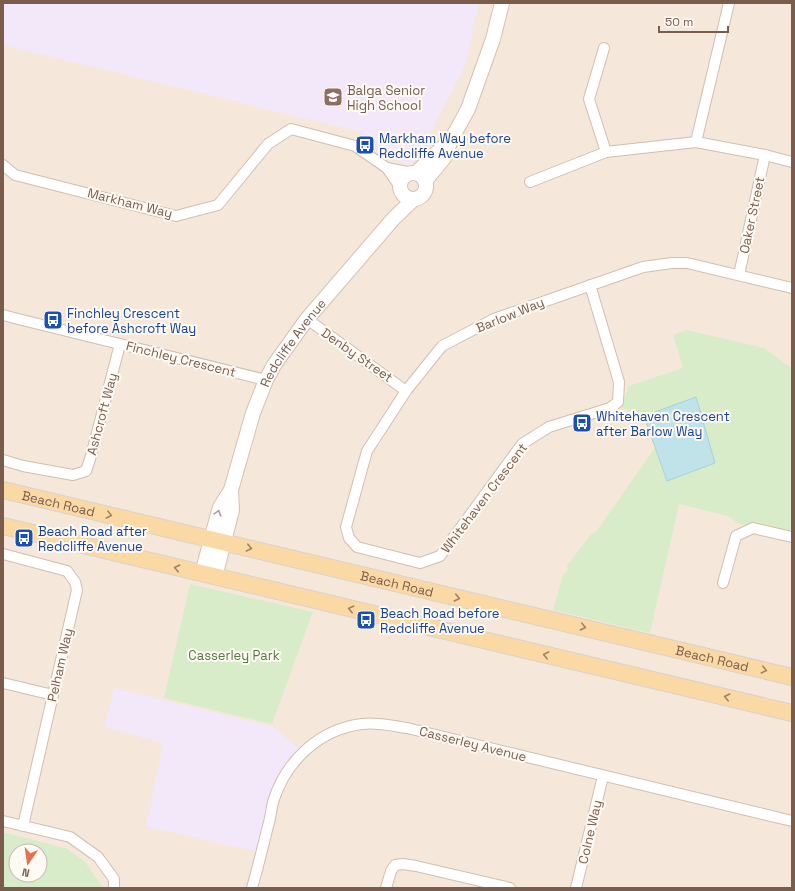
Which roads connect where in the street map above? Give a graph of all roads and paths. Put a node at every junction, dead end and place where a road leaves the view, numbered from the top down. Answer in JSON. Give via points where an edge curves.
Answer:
{"nodes":[{"id":1,"x":502,"y":3,"type":"edge"},
{"id":2,"x":729,"y":3,"type":"edge"},
{"id":3,"x":604,"y":48,"type":"dead end"},
{"id":4,"x":696,"y":142,"type":"junction"},
{"id":5,"x":606,"y":152,"type":"junction"},
{"id":6,"x":764,"y":155,"type":"junction"},
{"id":7,"x":792,"y":162,"type":"edge"},
{"id":8,"x":3,"y":165,"type":"edge"},
{"id":9,"x":387,"y":168,"type":"junction"},
{"id":10,"x":417,"y":176,"type":"junction"},
{"id":11,"x":530,"y":182,"type":"dead end"},
{"id":12,"x":400,"y":189,"type":"junction"},
{"id":13,"x":414,"y":199,"type":"junction"},
{"id":14,"x":394,"y":218,"type":"junction"},
{"id":15,"x":739,"y":275,"type":"junction"},
{"id":16,"x":590,"y":285,"type":"junction"},
{"id":17,"x":792,"y":288,"type":"edge"},
{"id":18,"x":3,"y":314,"type":"edge"},
{"id":19,"x":307,"y":320,"type":"junction"},
{"id":20,"x":120,"y":344,"type":"junction"},
{"id":21,"x":266,"y":380,"type":"junction"},
{"id":22,"x":406,"y":391,"type":"junction"},
{"id":23,"x":3,"y":460,"type":"edge"},
{"id":24,"x":3,"y":490,"type":"edge"},
{"id":25,"x":3,"y":526,"type":"edge"},
{"id":26,"x":349,"y":538,"type":"joint"},
{"id":27,"x":792,"y":538,"type":"edge"},
{"id":28,"x":217,"y":541,"type":"junction"},
{"id":29,"x":3,"y":554,"type":"edge"},
{"id":30,"x":208,"y":575,"type":"junction"},
{"id":31,"x":723,"y":583,"type":"dead end"},
{"id":32,"x":792,"y":677,"type":"edge"},
{"id":33,"x":3,"y":683,"type":"edge"},
{"id":34,"x":53,"y":695,"type":"junction"},
{"id":35,"x":792,"y":713,"type":"edge"},
{"id":36,"x":603,"y":776,"type":"junction"},
{"id":37,"x":3,"y":821,"type":"edge"},
{"id":38,"x":792,"y":821,"type":"edge"},
{"id":39,"x":23,"y":826,"type":"junction"},
{"id":40,"x":114,"y":888,"type":"edge"},
{"id":41,"x":252,"y":888,"type":"edge"},
{"id":42,"x":386,"y":888,"type":"edge"},
{"id":43,"x":510,"y":888,"type":"edge"},
{"id":44,"x":576,"y":888,"type":"edge"}],
"edges":[{"from":1,"to":10,"type":"street","via":[[493,39],[468,109],[451,140]]},
{"from":2,"to":4,"type":"street"},
{"from":3,"to":5,"type":"street","via":[[589,99]]},
{"from":4,"to":5,"type":"street"},
{"from":4,"to":6,"type":"street"},
{"from":5,"to":11,"type":"street"},
{"from":6,"to":7,"type":"street"},
{"from":6,"to":15,"type":"street","name":"Oaker Street"},
{"from":8,"to":9,"type":"street","name":"Markham Way","via":[[15,175],[176,216],[218,205],[268,144],[291,129],[355,146]]},
{"from":9,"to":10,"type":"street","name":"Markham Way"},
{"from":9,"to":12,"type":"street","name":"Markham Way"},
{"from":10,"to":12,"type":"street","via":[[408,174],[401,180]]},
{"from":10,"to":13,"type":"street","via":[[425,189],[424,193]]},
{"from":12,"to":13,"type":"street","via":[[406,197]]},
{"from":12,"to":14,"type":"street","name":"Redcliffe Avenue"},
{"from":13,"to":14,"type":"street","name":"Redcliffe Avenue"},
{"from":14,"to":19,"type":"street","name":"Redcliffe Avenue"},
{"from":15,"to":16,"type":"street","name":"Barlow Way","via":[[687,263],[672,263],[643,267]]},
{"from":15,"to":17,"type":"street","name":"Barlow Way"},
{"from":16,"to":22,"type":"street","name":"Barlow Way","via":[[494,319],[442,346]]},
{"from":16,"to":26,"type":"street","name":"Whitehaven Crescent","via":[[619,382],[618,402],[610,408],[549,427],[522,444],[440,556],[420,563],[357,547]]},
{"from":18,"to":20,"type":"street","name":"Finchley Crescent"},
{"from":19,"to":21,"type":"street","name":"Redcliffe Avenue"},
{"from":19,"to":22,"type":"street","name":"Denby Street"},
{"from":20,"to":21,"type":"street","name":"Finchley Crescent"},
{"from":20,"to":23,"type":"street","name":"Ashcroft Way","via":[[86,471],[73,475]]},
{"from":21,"to":28,"type":"street","name":"Redcliffe Avenue","via":[[253,414],[231,490],[220,507]]},
{"from":22,"to":26,"type":"street","name":"Barlow Way","via":[[367,451],[346,527]]},
{"from":24,"to":28,"type":"main road","name":"Beach Road","one_way":true},
{"from":30,"to":25,"type":"main road","one_way":true},
{"from":27,"to":31,"type":"street","via":[[753,528],[736,536]]},
{"from":28,"to":30,"type":"street","name":"Redcliffe Avenue"},
{"from":28,"to":32,"type":"main road","name":"Beach Road","one_way":true},
{"from":29,"to":34,"type":"street","name":"Pelham Way","via":[[67,571],[75,582],[76,596]]},
{"from":35,"to":30,"type":"main road","one_way":true},
{"from":33,"to":34,"type":"street"},
{"from":34,"to":39,"type":"street","name":"Pelham Way"},
{"from":36,"to":38,"type":"street","name":"Casserley Avenue"},
{"from":36,"to":41,"type":"street","name":"Casserley Avenue","via":[[402,728],[363,724],[339,729],[318,740],[295,760],[280,784]]},
{"from":36,"to":44,"type":"street","name":"Colne Way"},
{"from":37,"to":39,"type":"street"},
{"from":39,"to":40,"type":"street","via":[[70,837],[98,857],[114,879]]},
{"from":42,"to":43,"type":"street","via":[[395,865],[403,864]]}]}
